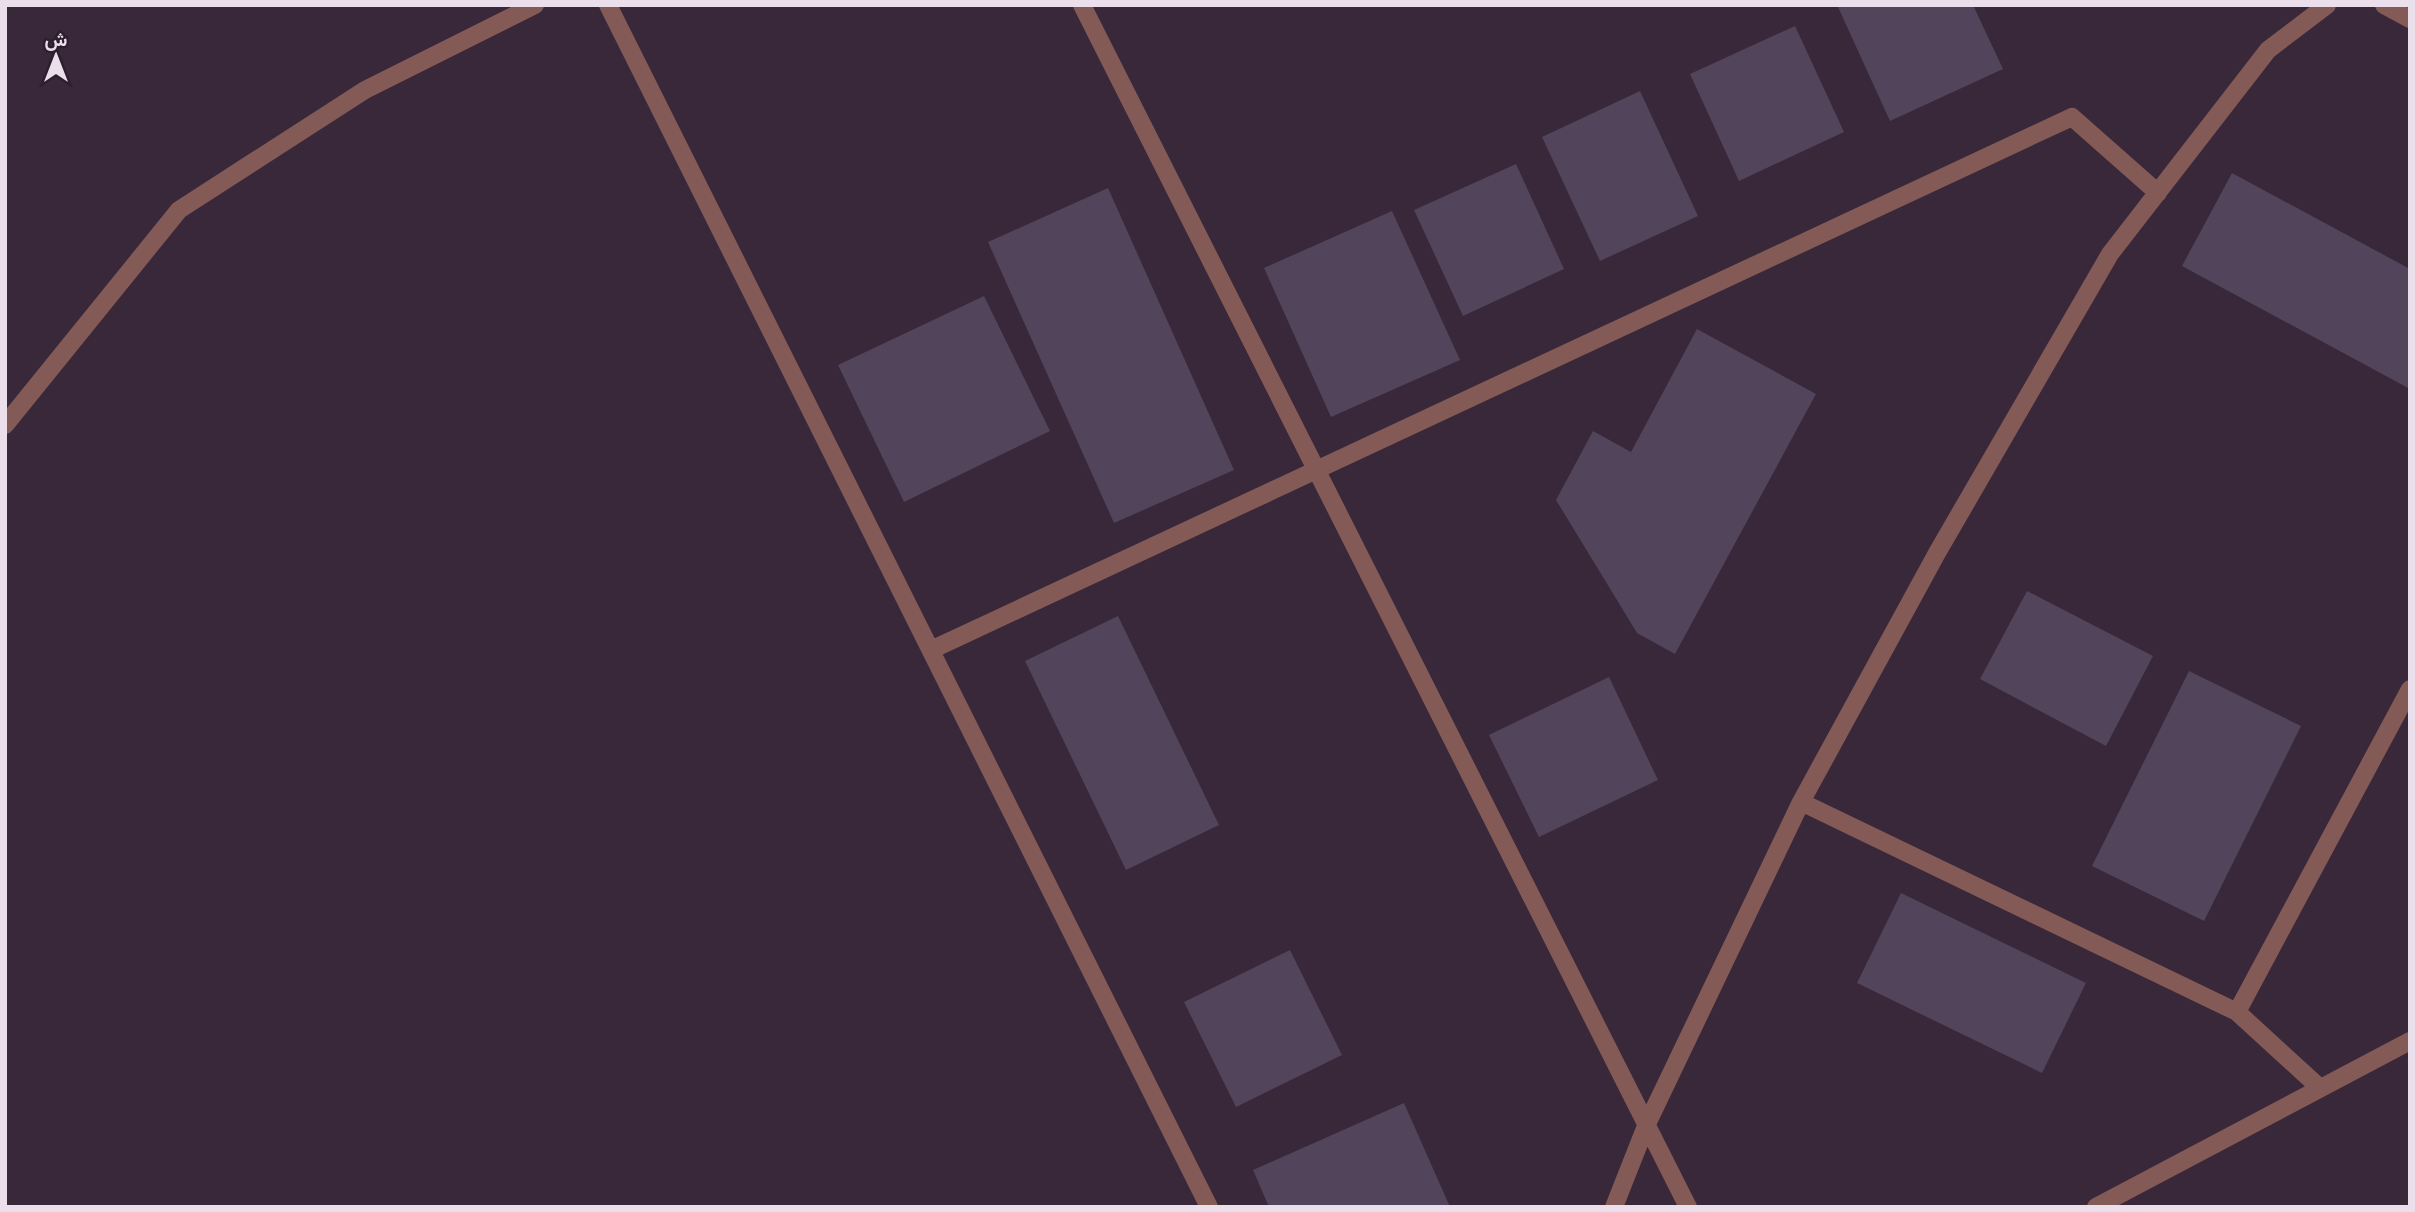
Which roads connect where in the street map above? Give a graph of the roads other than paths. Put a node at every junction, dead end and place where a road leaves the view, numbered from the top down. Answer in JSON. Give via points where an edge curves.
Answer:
{"nodes":[{"id":1,"x":535,"y":5,"type":"edge"},
{"id":2,"x":608,"y":5,"type":"edge"},
{"id":3,"x":1082,"y":5,"type":"edge"},
{"id":4,"x":2327,"y":5,"type":"edge"},
{"id":5,"x":2384,"y":5,"type":"edge"},
{"id":6,"x":2410,"y":19,"type":"edge"},
{"id":7,"x":2158,"y":193,"type":"junction"},
{"id":8,"x":5,"y":425,"type":"edge"},
{"id":9,"x":1316,"y":470,"type":"junction"},
{"id":10,"x":931,"y":650,"type":"junction"},
{"id":11,"x":2410,"y":689,"type":"edge"},
{"id":12,"x":1801,"y":802,"type":"junction"},
{"id":13,"x":2236,"y":1012,"type":"junction"},
{"id":14,"x":2410,"y":1041,"type":"edge"},
{"id":15,"x":2320,"y":1088,"type":"junction"},
{"id":16,"x":1646,"y":1126,"type":"junction"},
{"id":17,"x":1209,"y":1207,"type":"edge"},
{"id":18,"x":1614,"y":1207,"type":"edge"},
{"id":19,"x":1688,"y":1207,"type":"edge"},
{"id":20,"x":2096,"y":1207,"type":"edge"}],
"edges":[{"from":1,"to":8,"type":"street","via":[[365,90],[179,210]]},
{"from":2,"to":10,"type":"street"},
{"from":3,"to":9,"type":"street"},
{"from":4,"to":7,"type":"street","via":[[2268,50]]},
{"from":5,"to":6,"type":"street"},
{"from":7,"to":9,"type":"street","via":[[2072,117]]},
{"from":7,"to":12,"type":"street","via":[[2110,254],[1937,553]]},
{"from":9,"to":10,"type":"street"},
{"from":9,"to":16,"type":"street"},
{"from":10,"to":17,"type":"street"},
{"from":11,"to":13,"type":"street"},
{"from":12,"to":13,"type":"street"},
{"from":12,"to":16,"type":"street"},
{"from":13,"to":15,"type":"street"},
{"from":14,"to":15,"type":"street"},
{"from":15,"to":20,"type":"street"},
{"from":16,"to":18,"type":"street"},
{"from":16,"to":19,"type":"street"}]}
